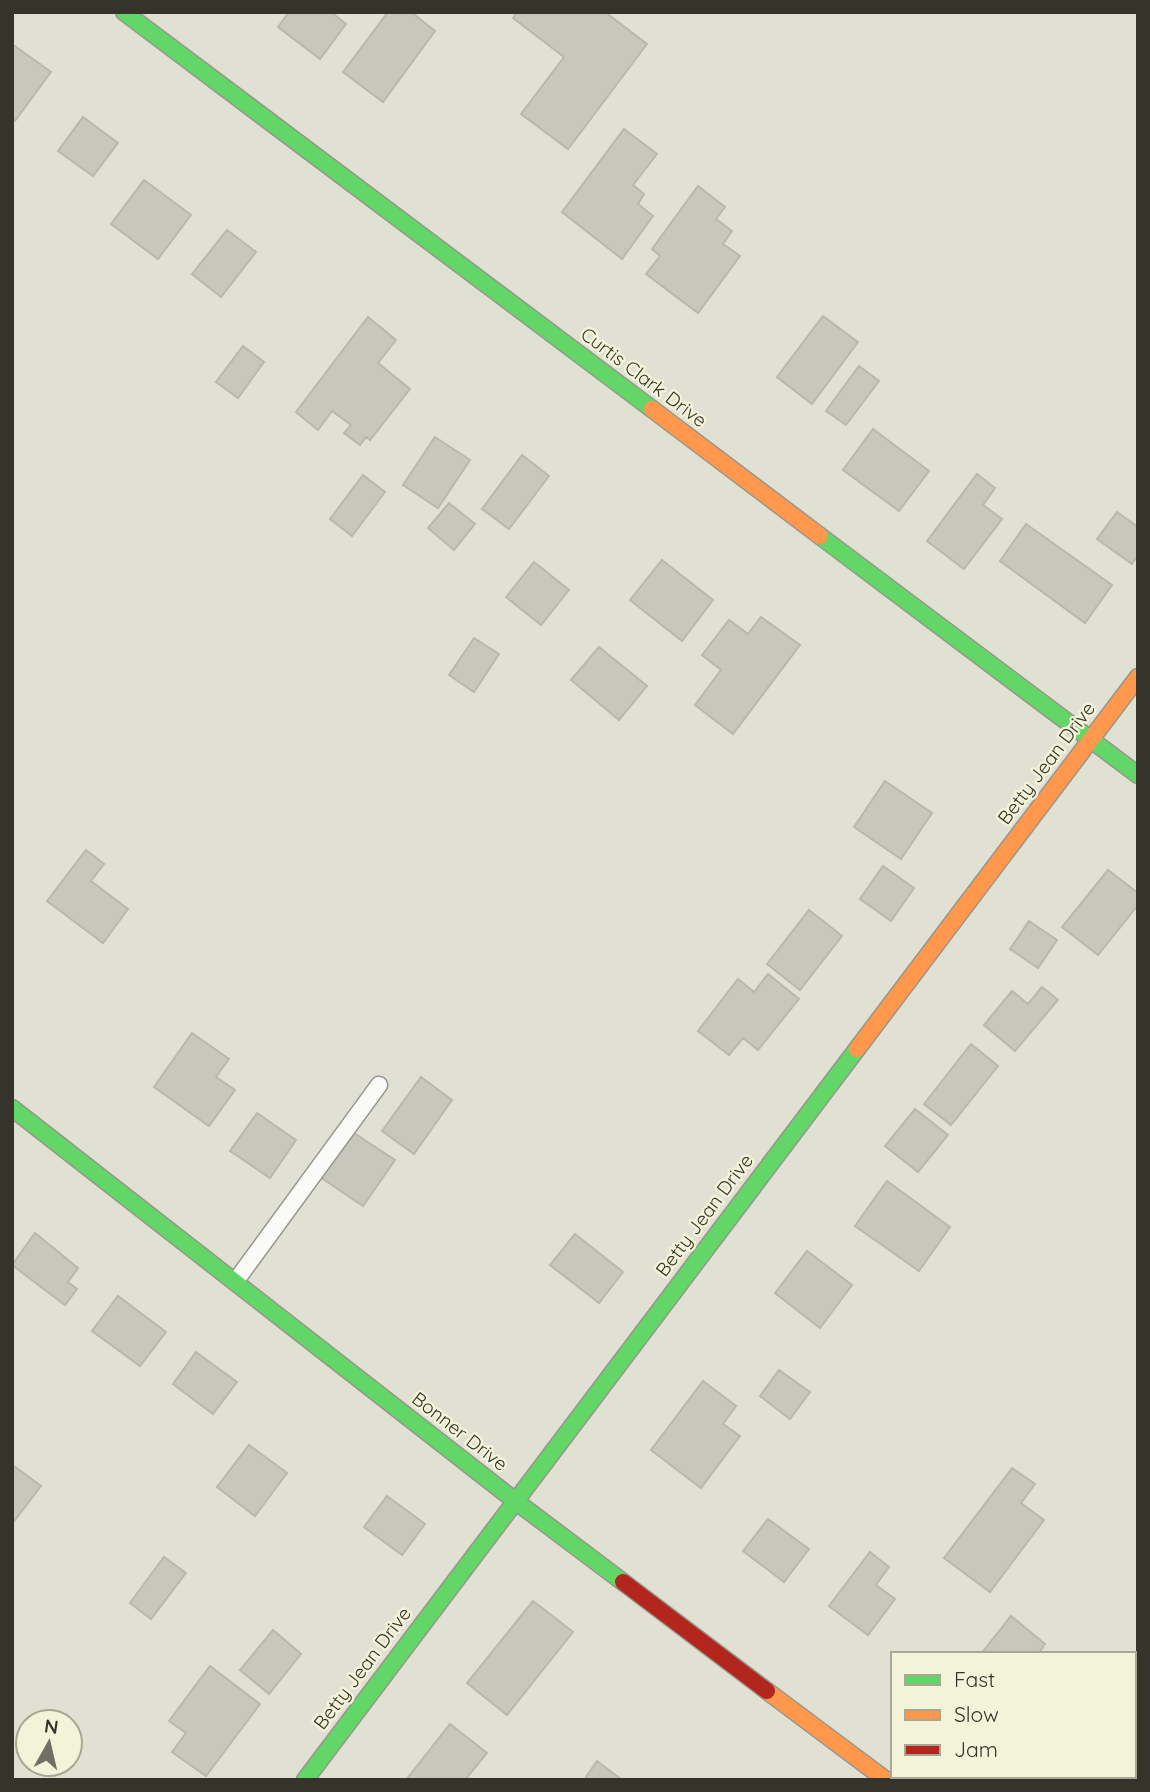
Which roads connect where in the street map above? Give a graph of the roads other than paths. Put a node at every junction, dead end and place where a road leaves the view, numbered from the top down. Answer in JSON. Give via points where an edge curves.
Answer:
{"nodes":[{"id":1,"x":124,"y":12,"type":"edge"},
{"id":2,"x":1138,"y":677,"type":"edge"},
{"id":3,"x":1091,"y":739,"type":"junction"},
{"id":4,"x":1138,"y":775,"type":"edge"},
{"id":5,"x":379,"y":1085,"type":"dead end"},
{"id":6,"x":12,"y":1108,"type":"edge"},
{"id":7,"x":235,"y":1282,"type":"junction"},
{"id":8,"x":514,"y":1500,"type":"junction"},
{"id":9,"x":305,"y":1780,"type":"edge"},
{"id":10,"x":886,"y":1780,"type":"edge"}],
"edges":[{"from":1,"to":3,"type":"street","name":"Curtis Clark Drive"},
{"from":2,"to":3,"type":"street","name":"Betty Jean Drive"},
{"from":3,"to":4,"type":"street","name":"Curtis Clark Drive"},
{"from":3,"to":8,"type":"street","name":"Betty Jean Drive"},
{"from":5,"to":7,"type":"lane"},
{"from":6,"to":7,"type":"street","name":"Bonner Drive"},
{"from":7,"to":8,"type":"street","name":"Bonner Drive"},
{"from":8,"to":9,"type":"street","name":"Betty Jean Drive"},
{"from":8,"to":10,"type":"street","name":"Bonner Drive"}]}
